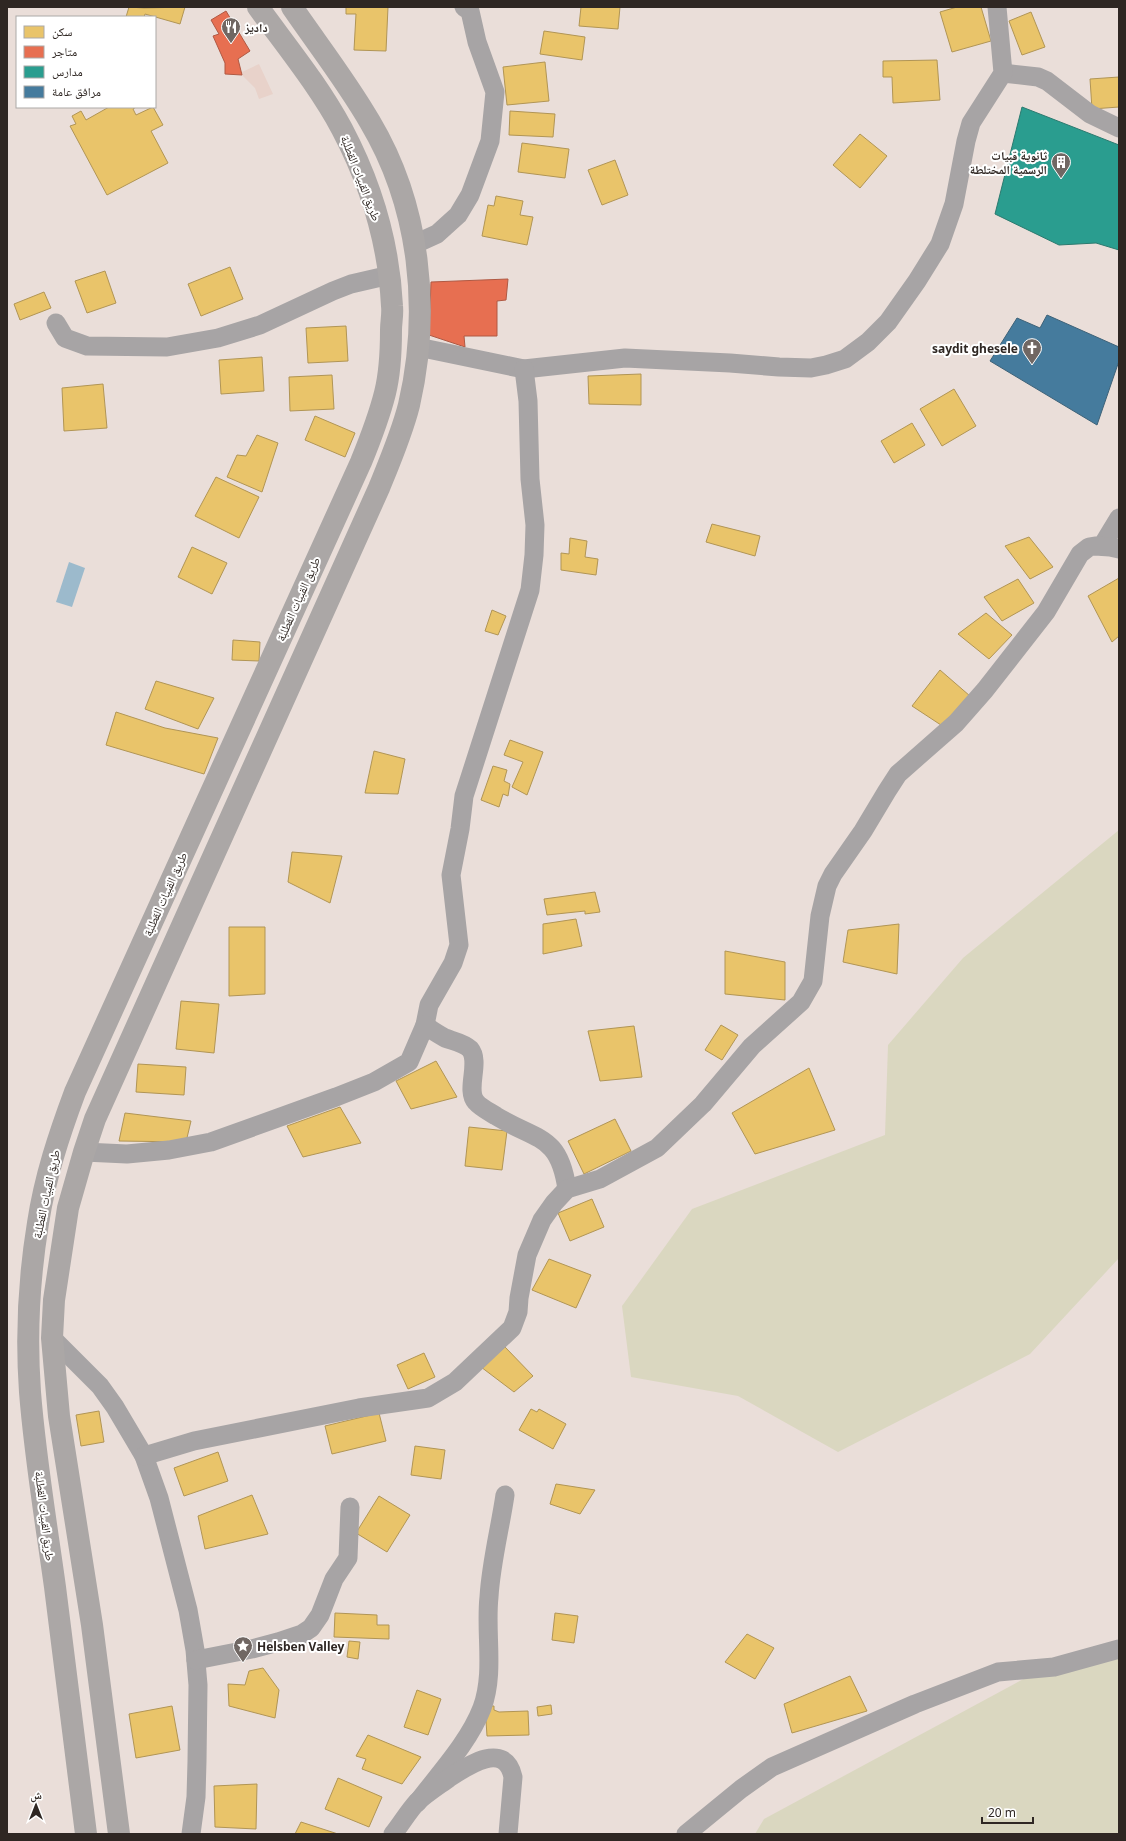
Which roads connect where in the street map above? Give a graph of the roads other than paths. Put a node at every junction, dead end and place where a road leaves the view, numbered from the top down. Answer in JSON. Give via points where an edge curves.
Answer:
{"nodes":[{"id":1,"x":258,"y":7,"type":"edge"},
{"id":2,"x":292,"y":7,"type":"edge"},
{"id":3,"x":997,"y":7,"type":"edge"},
{"id":4,"x":469,"y":8,"type":"edge"},
{"id":5,"x":1003,"y":73,"type":"junction"},
{"id":6,"x":1119,"y":128,"type":"edge"},
{"id":7,"x":415,"y":244,"type":"junction"},
{"id":8,"x":390,"y":275,"type":"junction"},
{"id":9,"x":56,"y":323,"type":"dead end"},
{"id":10,"x":418,"y":347,"type":"junction"},
{"id":11,"x":524,"y":369,"type":"junction"},
{"id":12,"x":375,"y":427,"type":"junction"},
{"id":13,"x":399,"y":436,"type":"junction"},
{"id":14,"x":1119,"y":518,"type":"edge"},
{"id":15,"x":1111,"y":548,"type":"edge"},
{"id":16,"x":425,"y":1025,"type":"junction"},
{"id":17,"x":84,"y":1152,"type":"junction"},
{"id":18,"x":567,"y":1189,"type":"junction"},
{"id":19,"x":52,"y":1338,"type":"junction"},
{"id":20,"x":144,"y":1456,"type":"junction"},
{"id":21,"x":505,"y":1495,"type":"dead end"},
{"id":22,"x":350,"y":1508,"type":"dead end"},
{"id":23,"x":1119,"y":1649,"type":"edge"},
{"id":24,"x":196,"y":1660,"type":"junction"},
{"id":25,"x":417,"y":1803,"type":"junction"},
{"id":26,"x":86,"y":1834,"type":"edge"},
{"id":27,"x":119,"y":1834,"type":"edge"},
{"id":28,"x":191,"y":1834,"type":"edge"},
{"id":29,"x":393,"y":1834,"type":"edge"},
{"id":30,"x":508,"y":1834,"type":"edge"},
{"id":31,"x":686,"y":1834,"type":"edge"}],
"edges":[{"from":1,"to":8,"type":"main road","name":"طريق القبيات القطلبة","via":[[322,95],[342,129],[360,167],[378,217]]},
{"from":2,"to":7,"type":"main road","via":[[370,122],[399,183]]},
{"from":3,"to":5,"type":"street"},
{"from":4,"to":7,"type":"street","via":[[477,42],[495,92],[490,141],[470,195],[458,215],[437,234]]},
{"from":5,"to":6,"type":"street","via":[[1038,77],[1047,81],[1090,114]]},
{"from":5,"to":11,"type":"street","via":[[971,123],[954,204],[940,244],[918,281],[888,322],[868,342],[845,359],[811,368],[625,358]]},
{"from":7,"to":10,"type":"main road","via":[[420,289]]},
{"from":8,"to":9,"type":"street","via":[[351,284],[260,325],[218,338],[167,347],[87,346],[65,338]]},
{"from":8,"to":12,"type":"main road","name":"طريق القبيات القطلبة","via":[[390,364],[385,394]]},
{"from":10,"to":11,"type":"street"},
{"from":10,"to":13,"type":"main road","via":[[409,406]]},
{"from":11,"to":16,"type":"street","via":[[535,525],[530,590],[464,796],[451,875],[459,944],[453,963],[429,1005]]},
{"from":12,"to":13,"type":"main road"},
{"from":12,"to":26,"type":"main road","name":"طريق القبيات القطلبة","via":[[75,1092],[54,1152],[37,1223],[30,1290],[30,1391]]},
{"from":13,"to":17,"type":"main road","via":[[376,494],[95,1119]]},
{"from":14,"to":15,"type":"street"},
{"from":15,"to":18,"type":"street","via":[[1089,547],[1080,554],[1046,612],[985,690],[956,723],[898,774],[863,831],[831,876],[820,916],[813,981],[801,1002],[752,1046],[703,1104],[657,1148],[600,1179]]},
{"from":16,"to":17,"type":"street","via":[[409,1062],[348,1093],[211,1142],[127,1154]]},
{"from":16,"to":18,"type":"street","via":[[434,1032],[469,1048],[474,1056],[472,1093],[476,1103],[551,1146],[561,1162]]},
{"from":17,"to":19,"type":"main road","via":[[68,1208],[54,1300]]},
{"from":18,"to":20,"type":"street","via":[[542,1220],[530,1248],[518,1312],[512,1328],[455,1382],[444,1389],[428,1398],[359,1408],[201,1440]]},
{"from":19,"to":20,"type":"street","via":[[100,1386]]},
{"from":19,"to":27,"type":"main road","via":[[60,1416],[92,1625]]},
{"from":20,"to":24,"type":"street","via":[[159,1498],[188,1610]]},
{"from":21,"to":25,"type":"street","via":[[489,1595],[489,1662],[482,1706],[469,1733]]},
{"from":22,"to":24,"type":"street","via":[[348,1558],[334,1579],[320,1616],[311,1628],[302,1634],[278,1642]]},
{"from":23,"to":31,"type":"street","via":[[1054,1667],[992,1674],[915,1704],[772,1767]]},
{"from":24,"to":28,"type":"street","via":[[196,1797]]},
{"from":25,"to":29,"type":"street"},
{"from":25,"to":30,"type":"street","via":[[472,1763],[491,1758],[502,1760],[508,1765],[512,1777]]}]}
